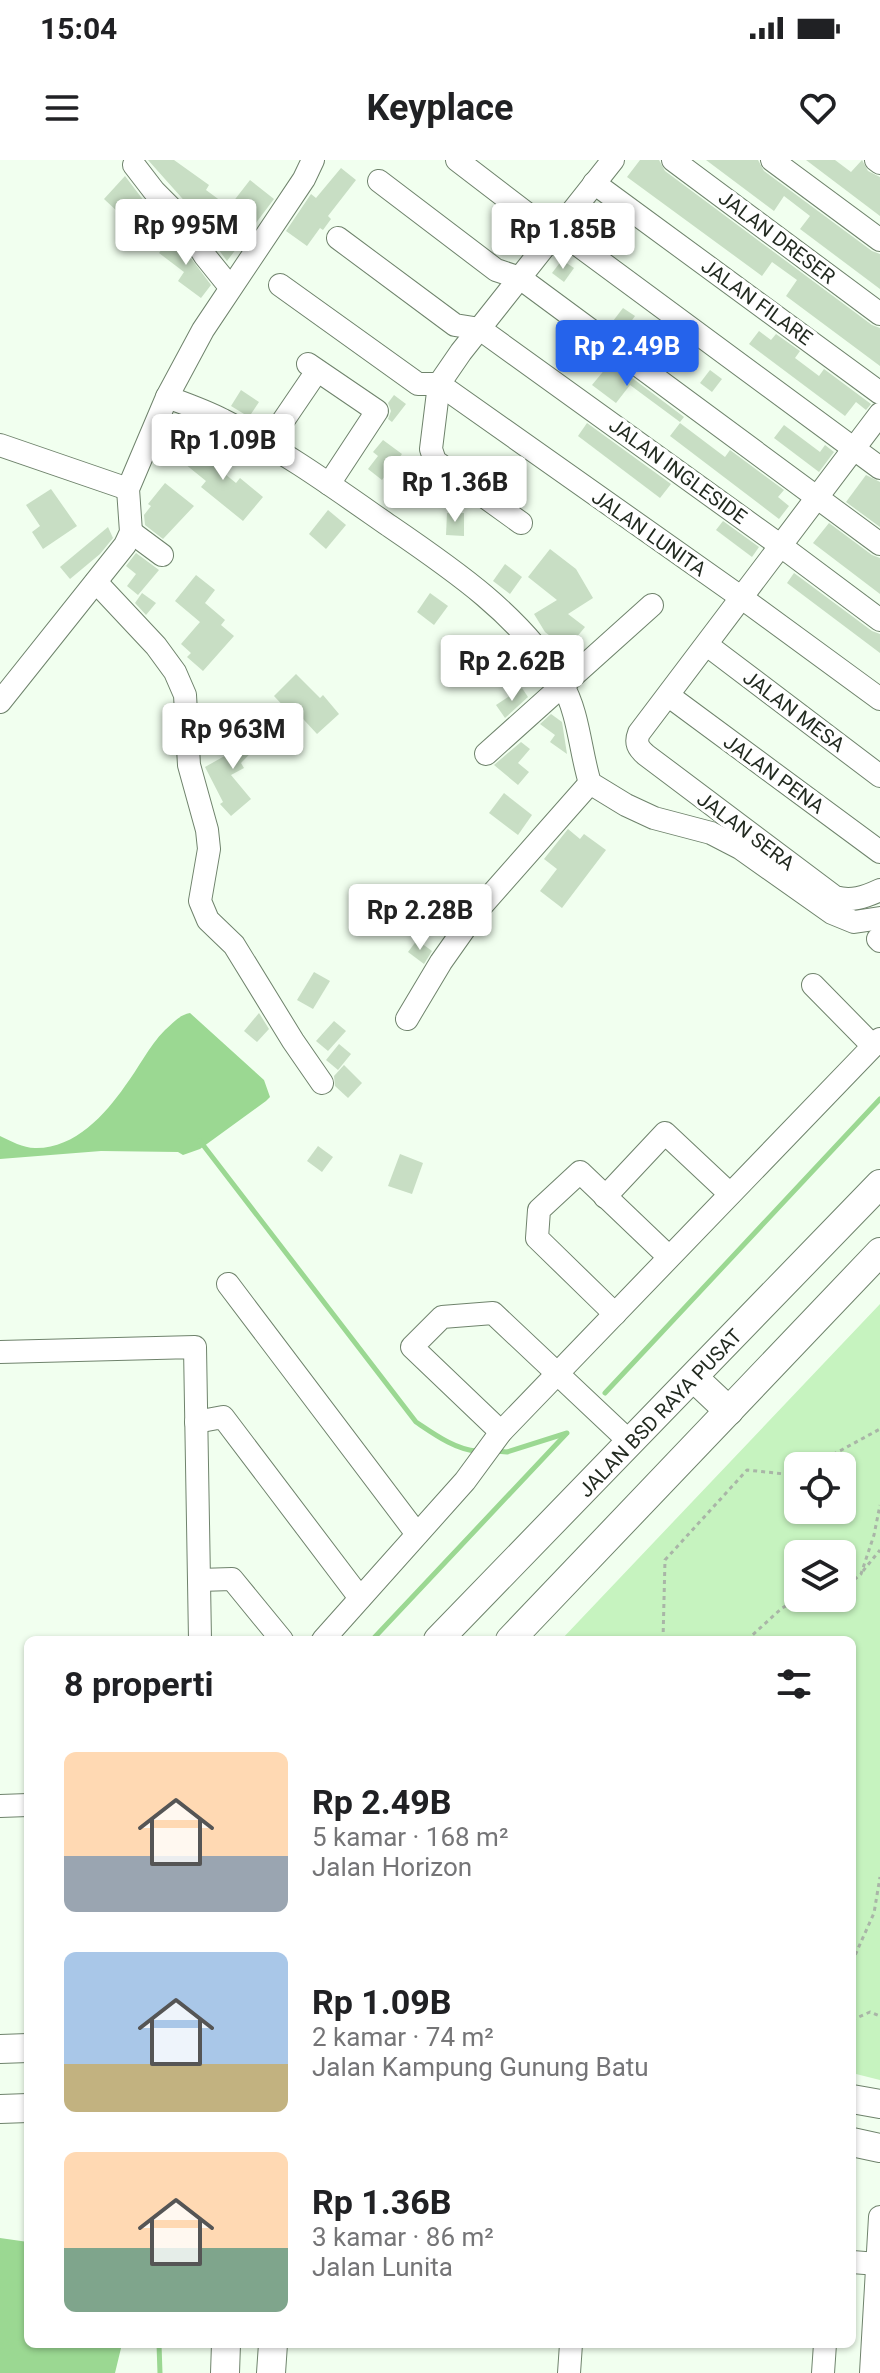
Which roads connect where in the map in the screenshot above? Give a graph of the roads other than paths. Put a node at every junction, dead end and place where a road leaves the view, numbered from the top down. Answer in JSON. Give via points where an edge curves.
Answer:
{"nodes":[{"id":1,"x":313,"y":160,"type":"edge"},
{"id":2,"x":457,"y":160,"type":"edge"},
{"id":3,"x":613,"y":160,"type":"edge"},
{"id":4,"x":673,"y":160,"type":"edge"},
{"id":5,"x":772,"y":160,"type":"edge"},
{"id":6,"x":134,"y":165,"type":"dead end"},
{"id":7,"x":379,"y":181,"type":"dead end"},
{"id":8,"x":594,"y":183,"type":"junction"},
{"id":9,"x":559,"y":231,"type":"junction"},
{"id":10,"x":338,"y":238,"type":"dead end"},
{"id":11,"x":880,"y":240,"type":"edge"},
{"id":12,"x":520,"y":278,"type":"junction"},
{"id":13,"x":280,"y":285,"type":"dead end"},
{"id":14,"x":230,"y":287,"type":"junction"},
{"id":15,"x":880,"y":314,"type":"edge"},
{"id":16,"x":480,"y":329,"type":"junction"},
{"id":17,"x":439,"y":384,"type":"junction"},
{"id":18,"x":880,"y":393,"type":"edge"},
{"id":19,"x":167,"y":397,"type":"junction"},
{"id":20,"x":880,"y":414,"type":"edge"},
{"id":21,"x":0,"y":445,"type":"edge"},
{"id":22,"x":266,"y":446,"type":"junction"},
{"id":23,"x":854,"y":449,"type":"junction"},
{"id":24,"x":880,"y":468,"type":"edge"},
{"id":25,"x":329,"y":484,"type":"junction"},
{"id":26,"x":128,"y":489,"type":"junction"},
{"id":27,"x":818,"y":497,"type":"junction"},
{"id":28,"x":521,"y":523,"type":"dead end"},
{"id":29,"x":131,"y":532,"type":"junction"},
{"id":30,"x":880,"y":544,"type":"edge"},
{"id":31,"x":781,"y":546,"type":"junction"},
{"id":32,"x":162,"y":555,"type":"dead end"},
{"id":33,"x":96,"y":582,"type":"junction"},
{"id":34,"x":742,"y":598,"type":"junction"},
{"id":35,"x":652,"y":605,"type":"dead end"},
{"id":36,"x":880,"y":620,"type":"edge"},
{"id":37,"x":707,"y":645,"type":"junction"},
{"id":38,"x":563,"y":686,"type":"junction"},
{"id":39,"x":669,"y":696,"type":"junction"},
{"id":40,"x":880,"y":699,"type":"edge"},
{"id":41,"x":0,"y":702,"type":"edge"},
{"id":42,"x":486,"y":754,"type":"dead end"},
{"id":43,"x":880,"y":776,"type":"edge"},
{"id":44,"x":590,"y":783,"type":"junction"},
{"id":45,"x":880,"y":852,"type":"edge"},
{"id":46,"x":880,"y":890,"type":"edge"},
{"id":47,"x":879,"y":932,"type":"edge"},
{"id":48,"x":813,"y":985,"type":"dead end"},
{"id":49,"x":407,"y":1019,"type":"dead end"},
{"id":50,"x":876,"y":1042,"type":"edge"},
{"id":51,"x":322,"y":1083,"type":"dead end"},
{"id":52,"x":880,"y":1184,"type":"edge"},
{"id":53,"x":730,"y":1194,"type":"junction"},
{"id":54,"x":605,"y":1197,"type":"junction"},
{"id":55,"x":880,"y":1252,"type":"edge"},
{"id":56,"x":669,"y":1257,"type":"junction"},
{"id":57,"x":228,"y":1284,"type":"dead end"},
{"id":58,"x":615,"y":1314,"type":"junction"},
{"id":59,"x":0,"y":1352,"type":"edge"},
{"id":60,"x":557,"y":1374,"type":"junction"},
{"id":61,"x":694,"y":1378,"type":"junction"},
{"id":62,"x":729,"y":1411,"type":"junction"},
{"id":63,"x":196,"y":1422,"type":"junction"},
{"id":64,"x":498,"y":1436,"type":"junction"},
{"id":65,"x":631,"y":1443,"type":"junction"},
{"id":66,"x":417,"y":1534,"type":"junction"},
{"id":67,"x":199,"y":1580,"type":"junction"},
{"id":68,"x":360,"y":1598,"type":"junction"},
{"id":69,"x":200,"y":1636,"type":"edge"},
{"id":70,"x":279,"y":1636,"type":"edge"},
{"id":71,"x":327,"y":1636,"type":"edge"},
{"id":72,"x":442,"y":1636,"type":"edge"},
{"id":73,"x":514,"y":1636,"type":"edge"},
{"id":74,"x":24,"y":1805,"type":"edge"},
{"id":75,"x":0,"y":1806,"type":"edge"},
{"id":76,"x":24,"y":2048,"type":"edge"},
{"id":77,"x":0,"y":2049,"type":"edge"},
{"id":78,"x":856,"y":2100,"type":"edge"},
{"id":79,"x":880,"y":2104,"type":"edge"},
{"id":80,"x":24,"y":2108,"type":"edge"},
{"id":81,"x":0,"y":2109,"type":"edge"},
{"id":82,"x":856,"y":2143,"type":"edge"},
{"id":83,"x":880,"y":2148,"type":"edge"},
{"id":84,"x":880,"y":2217,"type":"edge"},
{"id":85,"x":856,"y":2264,"type":"edge"},
{"id":86,"x":878,"y":2276,"type":"edge"},
{"id":87,"x":226,"y":2348,"type":"edge"},
{"id":88,"x":273,"y":2348,"type":"edge"},
{"id":89,"x":571,"y":2348,"type":"edge"},
{"id":90,"x":825,"y":2348,"type":"edge"},
{"id":91,"x":225,"y":2373,"type":"edge"},
{"id":92,"x":271,"y":2373,"type":"edge"},
{"id":93,"x":569,"y":2373,"type":"edge"},
{"id":94,"x":823,"y":2373,"type":"edge"},
{"id":95,"x":871,"y":2373,"type":"edge"}],
"edges":[{"from":1,"to":14,"type":"street"},
{"from":2,"to":9,"type":"street","via":[[538,222]]},
{"from":3,"to":8,"type":"street"},
{"from":4,"to":15,"type":"street","name":"JALAN DRESER"},
{"from":5,"to":11,"type":"street"},
{"from":6,"to":14,"type":"street"},
{"from":7,"to":12,"type":"street","via":[[496,270]]},
{"from":8,"to":9,"type":"street"},
{"from":8,"to":18,"type":"street","name":"JALAN FILARE"},
{"from":9,"to":12,"type":"street"},
{"from":9,"to":23,"type":"street"},
{"from":10,"to":16,"type":"street","name":"JALAN INGLESIDE","via":[[455,325]]},
{"from":12,"to":16,"type":"street"},
{"from":12,"to":27,"type":"street"},
{"from":13,"to":17,"type":"street","name":"JALAN LUNITA","via":[[418,384]]},
{"from":14,"to":19,"type":"street"},
{"from":16,"to":17,"type":"street"},
{"from":16,"to":31,"type":"street","name":"JALAN INGLESIDE"},
{"from":17,"to":28,"type":"street","via":[[431,449],[435,461]]},
{"from":17,"to":34,"type":"street","name":"JALAN LUNITA"},
{"from":19,"to":22,"type":"street","via":[[223,420]]},
{"from":19,"to":26,"type":"street"},
{"from":20,"to":23,"type":"street"},
{"from":21,"to":26,"type":"street"},
{"from":22,"to":25,"type":"street"},
{"from":22,"to":25,"type":"street","via":[[312,368],[377,411]]},
{"from":23,"to":24,"type":"street"},
{"from":23,"to":27,"type":"street"},
{"from":25,"to":38,"type":"street","via":[[455,571],[514,625]]},
{"from":26,"to":29,"type":"street"},
{"from":27,"to":30,"type":"street"},
{"from":27,"to":31,"type":"street"},
{"from":29,"to":32,"type":"street"},
{"from":29,"to":33,"type":"street"},
{"from":31,"to":34,"type":"street"},
{"from":31,"to":36,"type":"street","name":"JALAN INGLESIDE"},
{"from":33,"to":41,"type":"street"},
{"from":33,"to":51,"type":"street","via":[[156,646],[185,695],[189,765],[209,849],[201,909],[234,945]]},
{"from":34,"to":37,"type":"street"},
{"from":34,"to":40,"type":"street","name":"JALAN LUNITA"},
{"from":35,"to":38,"type":"street"},
{"from":37,"to":39,"type":"street"},
{"from":37,"to":43,"type":"street","name":"JALAN MESA"},
{"from":38,"to":42,"type":"street"},
{"from":38,"to":44,"type":"street"},
{"from":39,"to":45,"type":"street","name":"JALAN PENA"},
{"from":39,"to":46,"type":"street","name":"JALAN SERA","via":[[639,733],[639,749],[835,897],[865,898]]},
{"from":44,"to":47,"type":"street","via":[[654,818],[711,833],[832,913]]},
{"from":44,"to":49,"type":"street","via":[[477,911]]},
{"from":48,"to":50,"type":"street"},
{"from":50,"to":53,"type":"street"},
{"from":52,"to":61,"type":"main road","name":"JALAN BSD RAYA PUSAT"},
{"from":53,"to":54,"type":"street","via":[[665,1133]]},
{"from":53,"to":56,"type":"street"},
{"from":54,"to":56,"type":"street"},
{"from":54,"to":58,"type":"street","via":[[580,1172],[539,1210],[537,1238]]},
{"from":55,"to":62,"type":"main road"},
{"from":56,"to":58,"type":"street"},
{"from":57,"to":66,"type":"street"},
{"from":58,"to":60,"type":"street"},
{"from":59,"to":63,"type":"street","via":[[195,1347]]},
{"from":60,"to":64,"type":"street"},
{"from":60,"to":64,"type":"street","via":[[493,1313],[442,1317],[412,1347]]},
{"from":60,"to":65,"type":"street"},
{"from":61,"to":62,"type":"main road"},
{"from":61,"to":65,"type":"main road","name":"JALAN BSD RAYA PUSAT"},
{"from":62,"to":73,"type":"main road"},
{"from":63,"to":67,"type":"street"},
{"from":63,"to":68,"type":"street","via":[[223,1417]]},
{"from":64,"to":66,"type":"street"},
{"from":65,"to":72,"type":"main road","name":"JALAN BSD RAYA PUSAT"},
{"from":66,"to":68,"type":"street"},
{"from":67,"to":69,"type":"street"},
{"from":67,"to":70,"type":"street","via":[[232,1579]]},
{"from":68,"to":71,"type":"street"},
{"from":74,"to":75,"type":"street"},
{"from":76,"to":77,"type":"main road"},
{"from":78,"to":79,"type":"main road"},
{"from":80,"to":81,"type":"main road"},
{"from":82,"to":83,"type":"main road"},
{"from":84,"to":86,"type":"street"},
{"from":85,"to":86,"type":"street"},
{"from":86,"to":95,"type":"street"},
{"from":87,"to":91,"type":"main road"},
{"from":88,"to":92,"type":"main road"},
{"from":89,"to":93,"type":"street"},
{"from":90,"to":94,"type":"street"}]}
